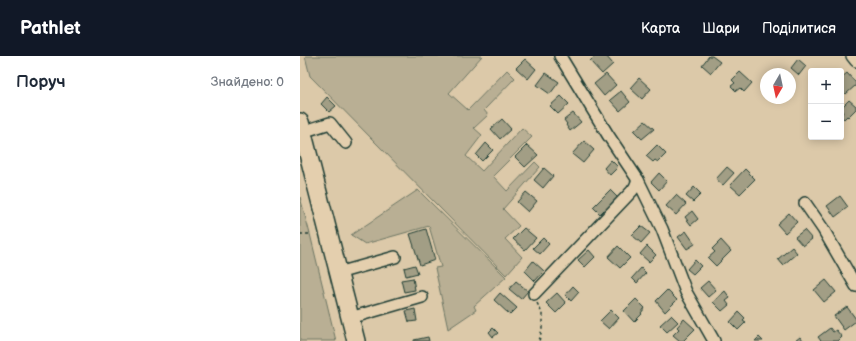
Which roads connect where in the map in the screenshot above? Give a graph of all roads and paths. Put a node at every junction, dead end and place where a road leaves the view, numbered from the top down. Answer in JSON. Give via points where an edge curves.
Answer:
{"nodes":[{"id":1,"x":560,"y":56,"type":"edge"},
{"id":2,"x":852,"y":56,"type":"edge"},
{"id":3,"x":856,"y":61,"type":"edge"},
{"id":4,"x":301,"y":127,"type":"edge"},
{"id":5,"x":346,"y":143,"type":"dead end"},
{"id":6,"x":638,"y":180,"type":"junction"},
{"id":7,"x":805,"y":203,"type":"dead end"},
{"id":8,"x":300,"y":234,"type":"edge"},
{"id":9,"x":310,"y":234,"type":"dead end"},
{"id":10,"x":395,"y":257,"type":"dead end"},
{"id":11,"x":338,"y":273,"type":"junction"},
{"id":12,"x":856,"y":286,"type":"edge"},
{"id":13,"x":534,"y":294,"type":"joint"},
{"id":14,"x":422,"y":298,"type":"dead end"},
{"id":15,"x":350,"y":318,"type":"junction"},
{"id":16,"x":356,"y":341,"type":"edge"},
{"id":17,"x":539,"y":341,"type":"edge"},
{"id":18,"x":714,"y":341,"type":"edge"}],
"edges":[{"from":1,"to":6,"type":"street"},
{"from":2,"to":3,"type":"street"},
{"from":4,"to":5,"type":"street","via":[[330,123]]},
{"from":4,"to":11,"type":"highway"},
{"from":6,"to":13,"type":"street","via":[[636,187]]},
{"from":6,"to":18,"type":"street","via":[[662,229],[686,292]]},
{"from":7,"to":12,"type":"street","via":[[824,229]]},
{"from":8,"to":9,"type":"path"},
{"from":10,"to":11,"type":"street"},
{"from":11,"to":15,"type":"highway"},
{"from":13,"to":17,"type":"path","via":[[542,313]]},
{"from":14,"to":15,"type":"street"},
{"from":15,"to":16,"type":"highway"}]}
